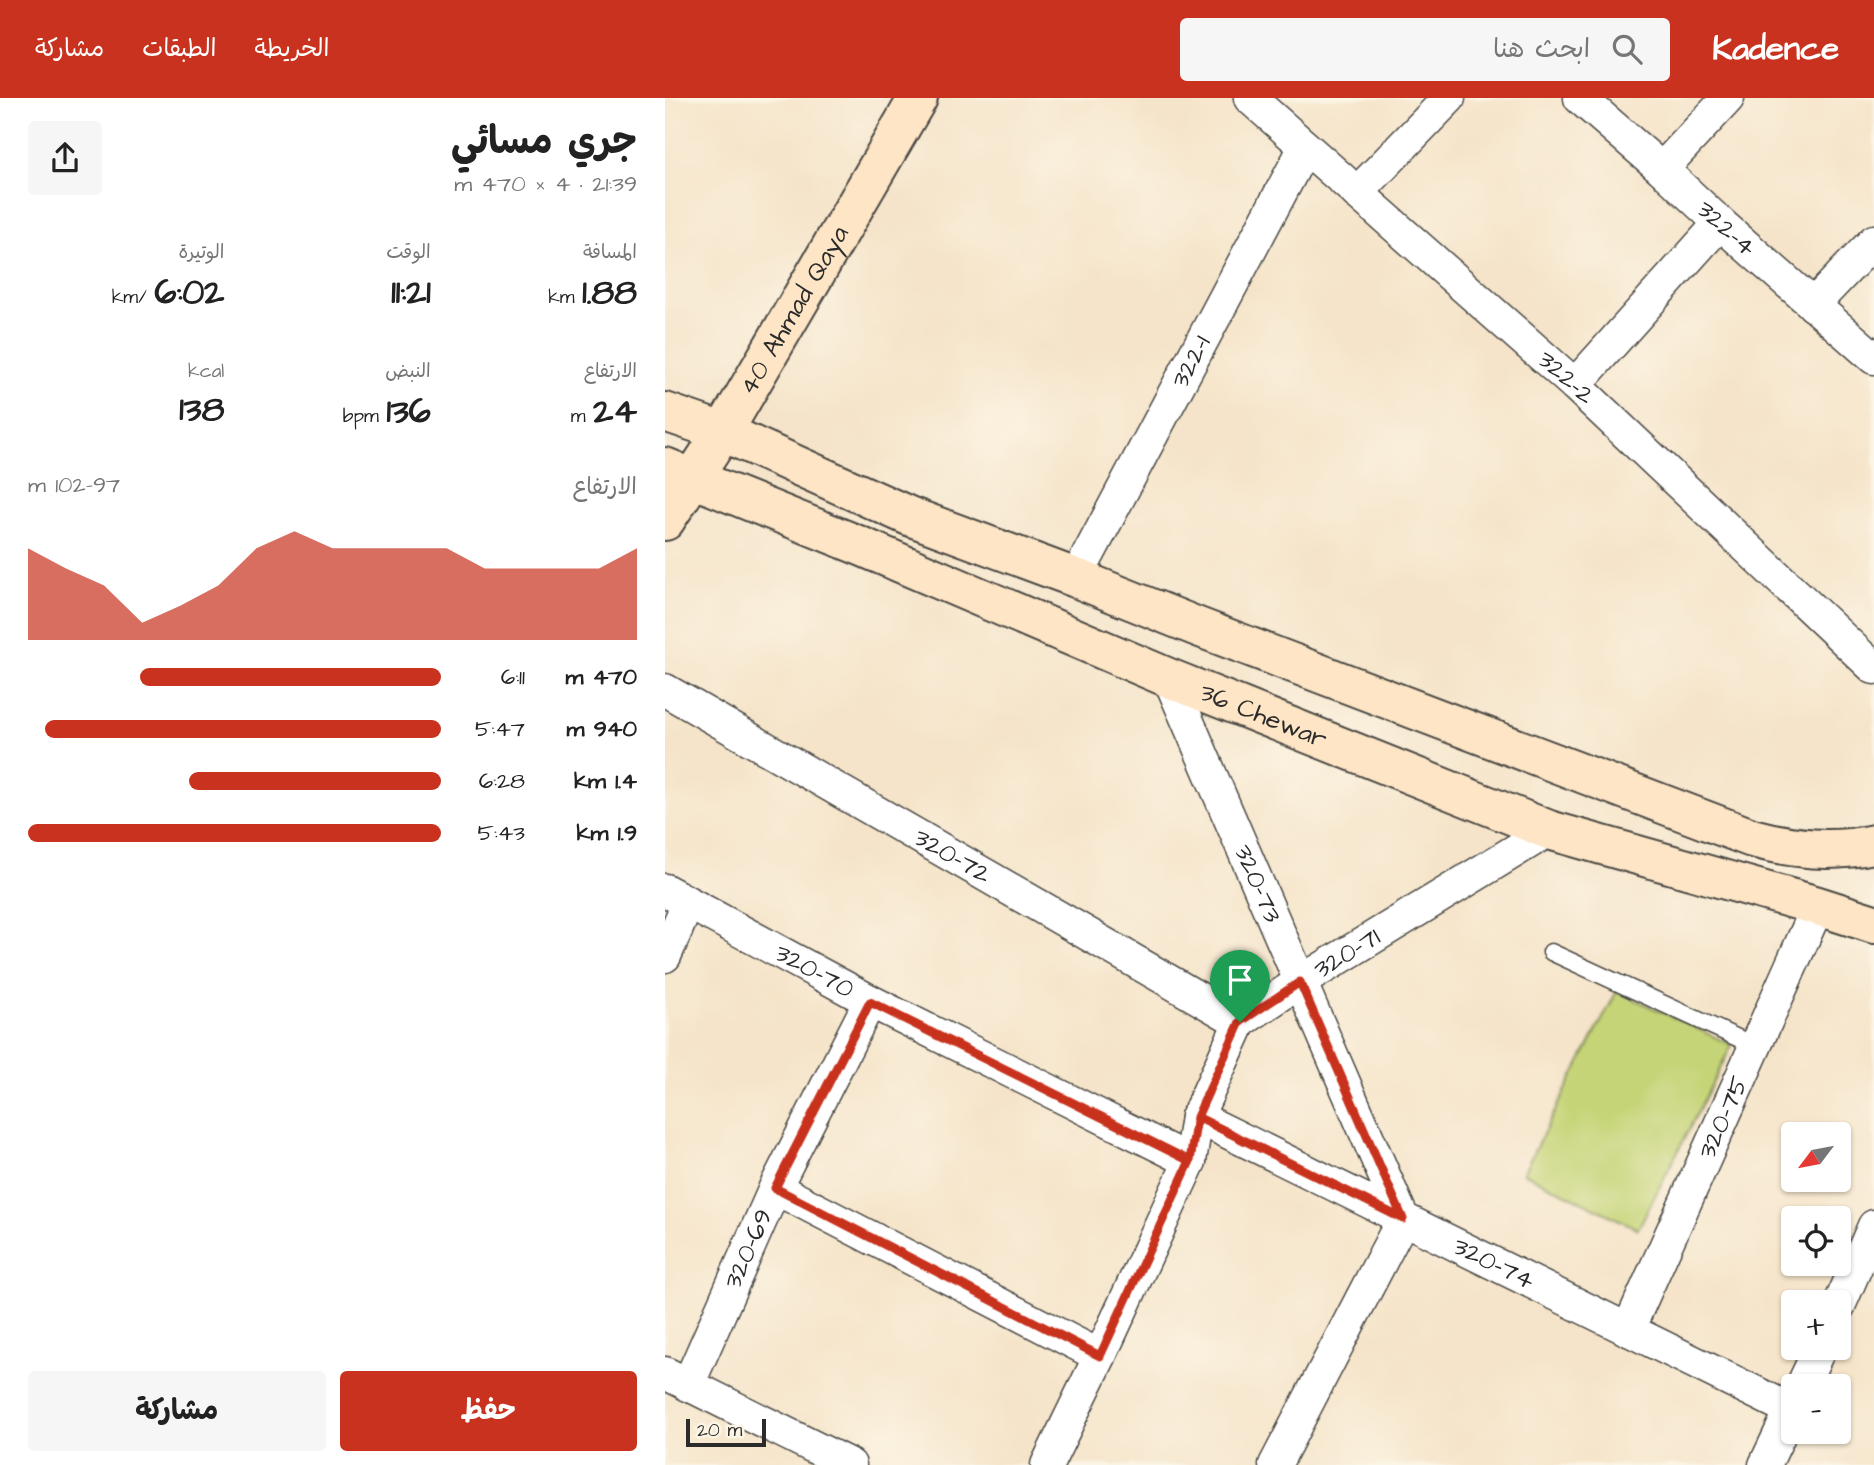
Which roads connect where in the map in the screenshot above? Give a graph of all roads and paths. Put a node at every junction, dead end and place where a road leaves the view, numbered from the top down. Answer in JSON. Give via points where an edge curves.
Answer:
{"nodes":[{"id":1,"x":918,"y":98,"type":"edge"},
{"id":2,"x":1249,"y":98,"type":"edge"},
{"id":3,"x":1449,"y":98,"type":"edge"},
{"id":4,"x":1580,"y":98,"type":"edge"},
{"id":5,"x":1728,"y":98,"type":"edge"},
{"id":6,"x":1305,"y":147,"type":"junction"},
{"id":7,"x":1662,"y":169,"type":"junction"},
{"id":8,"x":1357,"y":193,"type":"junction"},
{"id":9,"x":1720,"y":223,"type":"junction"},
{"id":10,"x":1874,"y":241,"type":"edge"},
{"id":11,"x":1813,"y":305,"type":"junction"},
{"id":12,"x":1874,"y":358,"type":"edge"},
{"id":13,"x":1575,"y":385,"type":"junction"},
{"id":14,"x":665,"y":412,"type":"edge"},
{"id":15,"x":723,"y":432,"type":"junction"},
{"id":16,"x":679,"y":473,"type":"edge"},
{"id":17,"x":665,"y":521,"type":"edge"},
{"id":18,"x":1076,"y":578,"type":"junction"},
{"id":19,"x":1872,"y":663,"type":"edge"},
{"id":20,"x":1169,"y":678,"type":"junction"},
{"id":21,"x":665,"y":690,"type":"edge"},
{"id":22,"x":1549,"y":830,"type":"junction"},
{"id":23,"x":1874,"y":845,"type":"edge"},
{"id":24,"x":677,"y":897,"type":"edge"},
{"id":25,"x":1818,"y":905,"type":"junction"},
{"id":26,"x":1874,"y":924,"type":"edge"},
{"id":27,"x":1551,"y":952,"type":"dead end"},
{"id":28,"x":665,"y":956,"type":"edge"},
{"id":29,"x":1300,"y":982,"type":"junction"},
{"id":30,"x":870,"y":1002,"type":"junction"},
{"id":31,"x":1240,"y":1022,"type":"junction"},
{"id":32,"x":1755,"y":1046,"type":"junction"},
{"id":33,"x":1197,"y":1117,"type":"junction"},
{"id":34,"x":1190,"y":1161,"type":"junction"},
{"id":35,"x":775,"y":1188,"type":"junction"},
{"id":36,"x":1403,"y":1219,"type":"junction"},
{"id":37,"x":1874,"y":1226,"type":"edge"},
{"id":38,"x":1866,"y":1270,"type":"edge"},
{"id":39,"x":1851,"y":1290,"type":"edge"},
{"id":40,"x":1628,"y":1330,"type":"junction"},
{"id":41,"x":1100,"y":1356,"type":"junction"},
{"id":42,"x":677,"y":1379,"type":"edge"},
{"id":43,"x":1781,"y":1394,"type":"edge"},
{"id":44,"x":1782,"y":1444,"type":"edge"},
{"id":45,"x":1777,"y":1461,"type":"edge"},
{"id":46,"x":851,"y":1465,"type":"edge"},
{"id":47,"x":1047,"y":1465,"type":"edge"},
{"id":48,"x":1275,"y":1465,"type":"edge"}],
"edges":[{"from":1,"to":15,"type":"street","name":"40 Ahmad Qaya"},
{"from":2,"to":6,"type":"street","name":"322-2"},
{"from":3,"to":8,"type":"street"},
{"from":4,"to":7,"type":"street","name":"322-4"},
{"from":5,"to":7,"type":"street"},
{"from":6,"to":8,"type":"street","name":"322-2"},
{"from":6,"to":18,"type":"street","name":"322-1"},
{"from":7,"to":9,"type":"street","name":"322-4"},
{"from":8,"to":13,"type":"street","name":"322-2"},
{"from":9,"to":11,"type":"street","name":"322-4"},
{"from":9,"to":13,"type":"street"},
{"from":10,"to":11,"type":"street"},
{"from":11,"to":12,"type":"street","name":"322-4"},
{"from":13,"to":19,"type":"street","name":"322-2"},
{"from":14,"to":15,"type":"street"},
{"from":15,"to":16,"type":"street","name":"40 Ahmad Qaya"},
{"from":15,"to":18,"type":"street","via":[[909,516]]},
{"from":16,"to":17,"type":"street","name":"40 Ahmad Qaya"},
{"from":16,"to":20,"type":"street","name":"36 Chewar"},
{"from":18,"to":23,"type":"street","via":[[1752,838],[1806,849]]},
{"from":20,"to":22,"type":"street","name":"36 Chewar"},
{"from":20,"to":29,"type":"street","name":"320-73"},
{"from":21,"to":31,"type":"street","name":"320-72"},
{"from":22,"to":25,"type":"street","name":"36 Chewar"},
{"from":22,"to":29,"type":"street","name":"320-71"},
{"from":24,"to":28,"type":"street"},
{"from":24,"to":30,"type":"street","name":"320-70"},
{"from":25,"to":26,"type":"street","name":"36 Chewar"},
{"from":25,"to":32,"type":"street","name":"320-75"},
{"from":27,"to":32,"type":"lane"},
{"from":29,"to":31,"type":"street","name":"320-71"},
{"from":29,"to":36,"type":"street","name":"320-73"},
{"from":30,"to":34,"type":"street","name":"320-70"},
{"from":30,"to":35,"type":"street","name":"320-69"},
{"from":31,"to":33,"type":"street"},
{"from":32,"to":40,"type":"street","name":"320-75"},
{"from":33,"to":34,"type":"street"},
{"from":33,"to":36,"type":"street","name":"320-74"},
{"from":34,"to":41,"type":"street"},
{"from":35,"to":41,"type":"street"},
{"from":35,"to":42,"type":"street","name":"320-69"},
{"from":36,"to":40,"type":"street","name":"320-74"},
{"from":36,"to":48,"type":"street"},
{"from":37,"to":38,"type":"street"},
{"from":38,"to":39,"type":"street"},
{"from":40,"to":43,"type":"street","name":"320-74"},
{"from":41,"to":47,"type":"street"},
{"from":42,"to":46,"type":"street"},
{"from":44,"to":45,"type":"street"}]}
